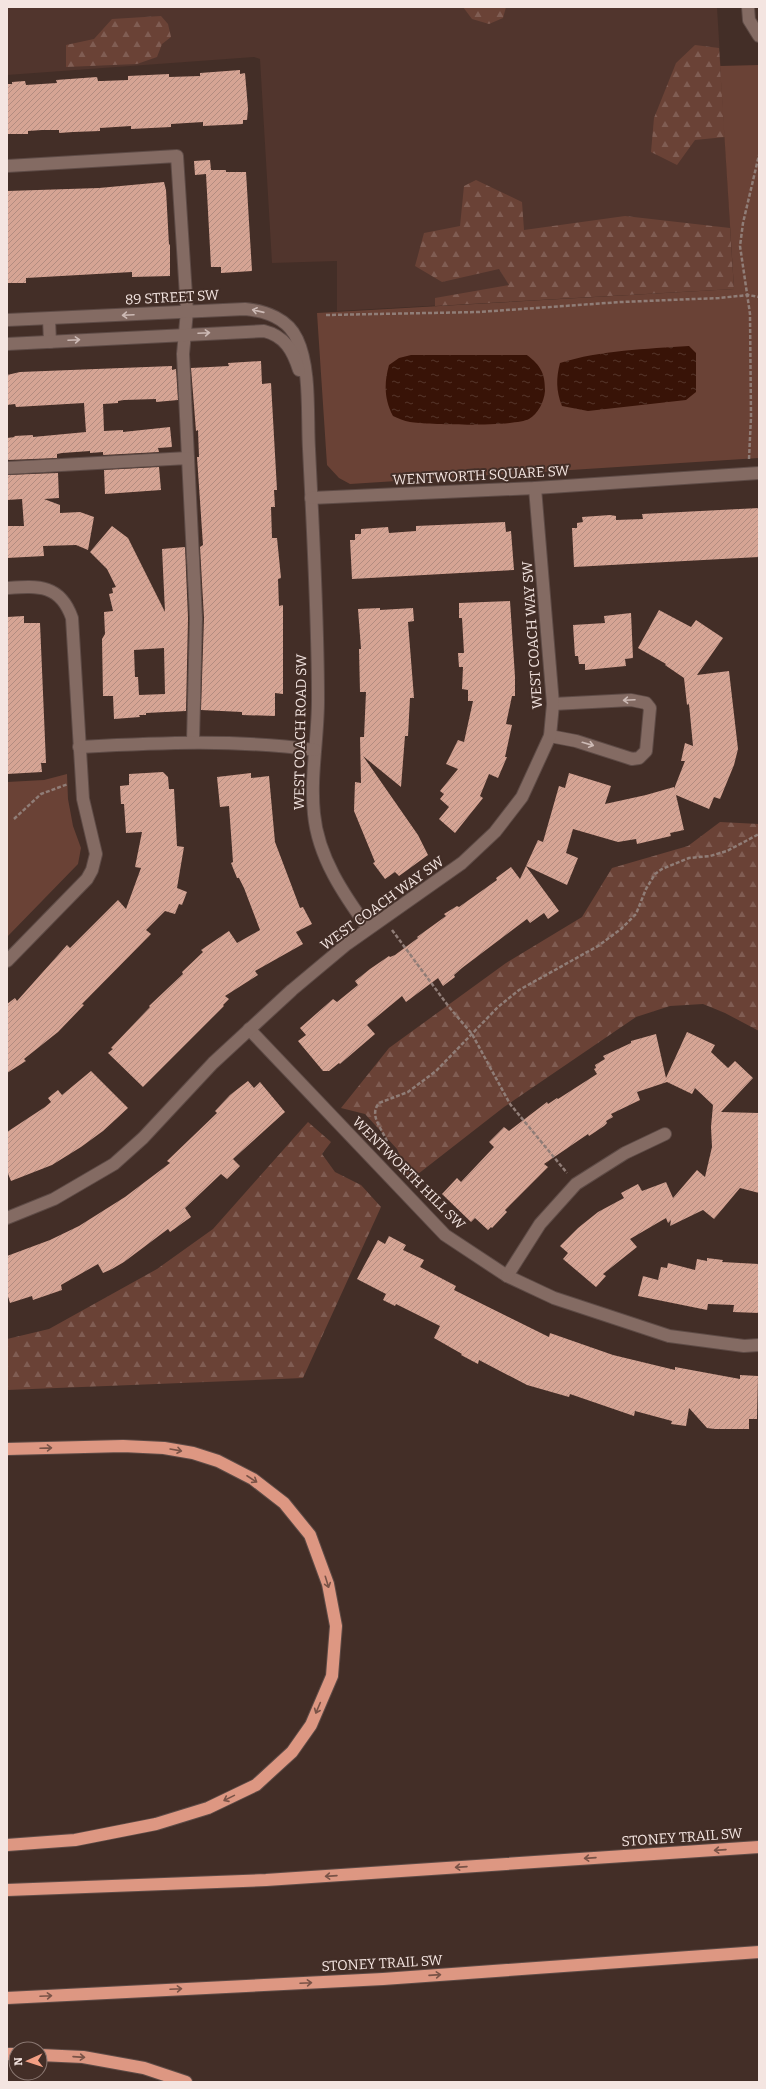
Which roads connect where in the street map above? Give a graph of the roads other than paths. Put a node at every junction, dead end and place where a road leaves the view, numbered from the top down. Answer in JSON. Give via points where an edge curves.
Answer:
{"nodes":[{"id":1,"x":748,"y":7,"type":"edge"},
{"id":2,"x":759,"y":36,"type":"edge"},
{"id":3,"x":7,"y":166,"type":"edge"},
{"id":4,"x":187,"y":312,"type":"junction"},
{"id":5,"x":49,"y":319,"type":"junction"},
{"id":6,"x":7,"y":320,"type":"edge"},
{"id":7,"x":184,"y":334,"type":"junction"},
{"id":8,"x":50,"y":342,"type":"junction"},
{"id":9,"x":7,"y":344,"type":"edge"},
{"id":10,"x":306,"y":390,"type":"junction"},
{"id":11,"x":188,"y":458,"type":"junction"},
{"id":12,"x":7,"y":468,"type":"edge"},
{"id":13,"x":754,"y":474,"type":"edge"},
{"id":14,"x":535,"y":488,"type":"junction"},
{"id":15,"x":311,"y":498,"type":"junction"},
{"id":16,"x":7,"y":588,"type":"edge"},
{"id":17,"x":553,"y":704,"type":"junction"},
{"id":18,"x":550,"y":736,"type":"junction"},
{"id":19,"x":193,"y":742,"type":"junction"},
{"id":20,"x":79,"y":747,"type":"junction"},
{"id":21,"x":315,"y":750,"type":"junction"},
{"id":22,"x":368,"y":928,"type":"junction"},
{"id":23,"x":7,"y":961,"type":"edge"},
{"id":24,"x":249,"y":1029,"type":"junction"},
{"id":25,"x":665,"y":1134,"type":"dead end"},
{"id":26,"x":7,"y":1218,"type":"edge"},
{"id":27,"x":506,"y":1276,"type":"junction"},
{"id":28,"x":759,"y":1345,"type":"edge"},
{"id":29,"x":7,"y":1450,"type":"edge"},
{"id":30,"x":7,"y":1845,"type":"edge"},
{"id":31,"x":759,"y":1847,"type":"edge"},
{"id":32,"x":7,"y":1890,"type":"edge"},
{"id":33,"x":759,"y":1952,"type":"edge"},
{"id":34,"x":7,"y":1998,"type":"edge"},
{"id":35,"x":48,"y":2055,"type":"edge"},
{"id":36,"x":186,"y":2082,"type":"edge"}],
"edges":[{"from":1,"to":2,"type":"street","via":[[749,20]]},
{"from":3,"to":4,"type":"street","via":[[177,156]]},
{"from":4,"to":5,"type":"street","name":"89 STREET SW","one_way":true},
{"from":4,"to":7,"type":"street"},
{"from":10,"to":4,"type":"street","name":"89 STREET SW","one_way":true,"via":[[300,347],[292,329],[282,321],[255,310]]},
{"from":5,"to":6,"type":"street","name":"89 STREET SW"},
{"from":5,"to":8,"type":"street"},
{"from":8,"to":7,"type":"street","one_way":true},
{"from":7,"to":10,"type":"street","one_way":true,"via":[[264,331],[279,337],[297,363]]},
{"from":7,"to":11,"type":"street"},
{"from":8,"to":9,"type":"street"},
{"from":10,"to":15,"type":"street"},
{"from":11,"to":12,"type":"street"},
{"from":11,"to":19,"type":"street","via":[[196,618]]},
{"from":13,"to":14,"type":"street","name":"WENTWORTH SQUARE SW"},
{"from":14,"to":15,"type":"street","name":"WENTWORTH SQUARE SW"},
{"from":14,"to":17,"type":"street","name":"WEST COACH WAY SW"},
{"from":15,"to":21,"type":"street","name":"WEST COACH ROAD SW","via":[[318,702]]},
{"from":16,"to":20,"type":"street","via":[[42,588],[62,598],[66,604],[72,618]]},
{"from":17,"to":18,"type":"street","name":"WEST COACH WAY SW"},
{"from":18,"to":17,"type":"street","one_way":true,"via":[[576,741],[632,759],[639,758],[646,751],[650,708],[646,703],[636,700]]},
{"from":18,"to":22,"type":"street","name":"WEST COACH WAY SW","via":[[522,797],[495,832],[462,863]]},
{"from":19,"to":20,"type":"street"},
{"from":19,"to":21,"type":"street","via":[[248,743]]},
{"from":20,"to":23,"type":"street","via":[[86,814],[96,854],[92,870],[87,879]]},
{"from":21,"to":22,"type":"street","name":"WEST COACH ROAD SW","via":[[314,816],[321,842],[332,872],[345,896]]},
{"from":22,"to":24,"type":"street","name":"WEST COACH WAY SW"},
{"from":24,"to":26,"type":"street","name":"WEST COACH WAY SW","via":[[114,1164],[54,1199]]},
{"from":24,"to":27,"type":"street","name":"WENTWORTH HILL SW","via":[[445,1235]]},
{"from":25,"to":27,"type":"street","via":[[625,1153],[576,1184],[540,1224]]},
{"from":27,"to":28,"type":"street","name":"WENTWORTH HILL SW","via":[[554,1298],[669,1336],[744,1346]]},
{"from":29,"to":30,"type":"highway","one_way":true,"via":[[123,1446],[164,1448],[218,1461],[253,1479],[284,1503],[310,1535],[328,1584],[336,1626],[332,1676],[311,1725],[292,1752],[256,1785],[208,1808],[156,1824],[75,1840]]},
{"from":31,"to":32,"type":"highway","name":"STONEY TRAIL SW","one_way":true,"via":[[266,1880]]},
{"from":34,"to":33,"type":"highway","name":"STONEY TRAIL SW","one_way":true,"via":[[383,1979]]},
{"from":35,"to":36,"type":"highway","one_way":true,"via":[[83,2057],[144,2068]]}]}
